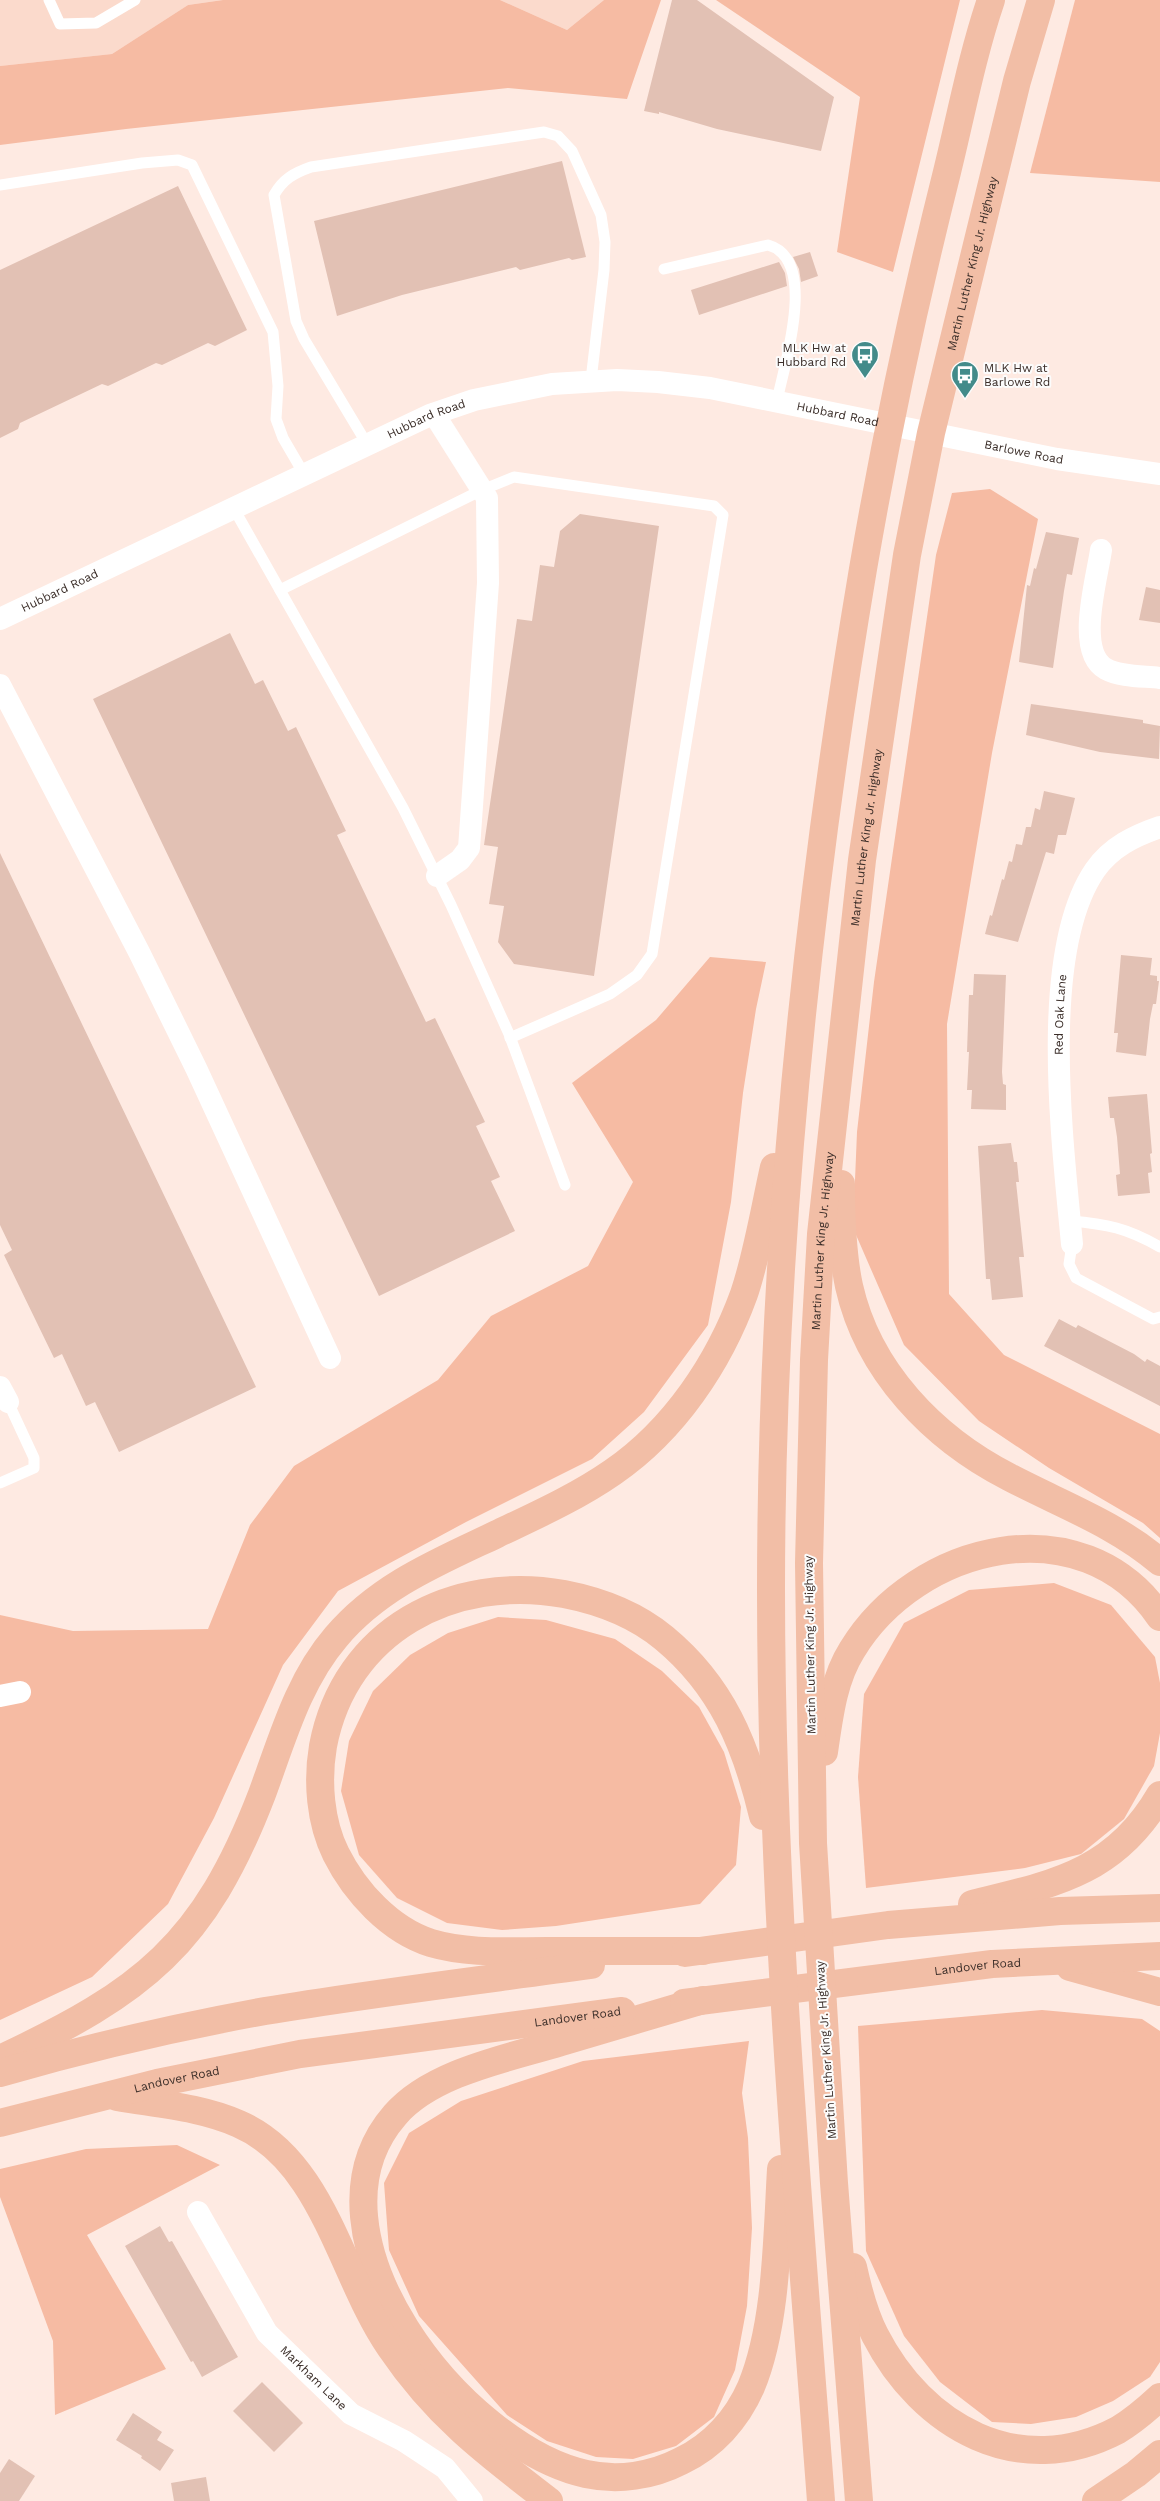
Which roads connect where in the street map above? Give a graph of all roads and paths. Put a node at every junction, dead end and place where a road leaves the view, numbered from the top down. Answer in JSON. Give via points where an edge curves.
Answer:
{"nodes":[{"id":1,"x":49,"y":0,"type":"edge"},
{"id":2,"x":136,"y":0,"type":"edge"},
{"id":3,"x":990,"y":0,"type":"edge"},
{"id":4,"x":1040,"y":0,"type":"edge"},
{"id":5,"x":0,"y":185,"type":"edge"},
{"id":6,"x":664,"y":269,"type":"dead end"},
{"id":7,"x":591,"y":380,"type":"junction"},
{"id":8,"x":777,"y":402,"type":"junction"},
{"id":9,"x":434,"y":414,"type":"junction"},
{"id":10,"x":889,"y":425,"type":"junction"},
{"id":11,"x":931,"y":433,"type":"junction"},
{"id":12,"x":367,"y":444,"type":"junction"},
{"id":13,"x":304,"y":474,"type":"junction"},
{"id":14,"x":1160,"y":474,"type":"edge"},
{"id":15,"x":482,"y":490,"type":"junction"},
{"id":16,"x":233,"y":508,"type":"junction"},
{"id":17,"x":1101,"y":550,"type":"dead end"},
{"id":18,"x":280,"y":590,"type":"junction"},
{"id":19,"x":0,"y":619,"type":"edge"},
{"id":20,"x":1160,"y":678,"type":"edge"},
{"id":21,"x":0,"y":685,"type":"edge"},
{"id":22,"x":1160,"y":827,"type":"edge"},
{"id":23,"x":437,"y":876,"type":"junction"},
{"id":24,"x":510,"y":1038,"type":"junction"},
{"id":25,"x":838,"y":1083,"type":"junction"},
{"id":26,"x":794,"y":1085,"type":"junction"},
{"id":27,"x":564,"y":1185,"type":"dead end"},
{"id":28,"x":1070,"y":1221,"type":"junction"},
{"id":29,"x":1072,"y":1244,"type":"joint"},
{"id":30,"x":1160,"y":1247,"type":"edge"},
{"id":31,"x":1160,"y":1317,"type":"edge"},
{"id":32,"x":330,"y":1358,"type":"dead end"},
{"id":33,"x":4,"y":1394,"type":"edge"},
{"id":34,"x":0,"y":1483,"type":"edge"},
{"id":35,"x":1160,"y":1562,"type":"edge"},
{"id":36,"x":1160,"y":1617,"type":"edge"},
{"id":37,"x":1160,"y":1795,"type":"edge"},
{"id":38,"x":813,"y":1843,"type":"junction"},
{"id":39,"x":776,"y":1866,"type":"junction"},
{"id":40,"x":1160,"y":1908,"type":"edge"},
{"id":41,"x":888,"y":1925,"type":"junction"},
{"id":42,"x":703,"y":1951,"type":"junction"},
{"id":43,"x":1160,"y":1956,"type":"edge"},
{"id":44,"x":1045,"y":1960,"type":"junction"},
{"id":45,"x":1160,"y":1992,"type":"edge"},
{"id":46,"x":702,"y":2000,"type":"junction"},
{"id":47,"x":786,"y":2048,"type":"junction"},
{"id":48,"x":0,"y":2059,"type":"edge"},
{"id":49,"x":0,"y":2073,"type":"edge"},
{"id":50,"x":106,"y":2095,"type":"junction"},
{"id":51,"x":0,"y":2124,"type":"edge"},
{"id":52,"x":834,"y":2183,"type":"junction"},
{"id":53,"x":198,"y":2212,"type":"dead end"},
{"id":54,"x":1160,"y":2397,"type":"edge"},
{"id":55,"x":1160,"y":2454,"type":"edge"},
{"id":56,"x":472,"y":2501,"type":"edge"},
{"id":57,"x":549,"y":2501,"type":"edge"},
{"id":58,"x":821,"y":2501,"type":"edge"},
{"id":59,"x":859,"y":2501,"type":"edge"},
{"id":60,"x":1096,"y":2501,"type":"edge"}],
"edges":[{"from":1,"to":2,"type":"lane","via":[[60,24],[85,25],[106,18]]},
{"from":3,"to":10,"type":"main road","via":[[931,236]]},
{"from":4,"to":11,"type":"main road","name":"Martin Luther King Jr. Highway","via":[[1017,81]]},
{"from":5,"to":13,"type":"lane","via":[[142,163],[178,160],[192,165],[273,332],[278,386],[276,419]]},
{"from":6,"to":8,"type":"lane","via":[[768,245],[778,248],[788,259],[796,288]]},
{"from":7,"to":8,"type":"street","name":"Hubbard Road","via":[[710,388]]},
{"from":7,"to":9,"type":"street","name":"Hubbard Road","via":[[516,390]]},
{"from":7,"to":12,"type":"lane","via":[[605,242],[601,215],[566,142],[544,132],[311,167],[281,182],[274,195],[292,305],[304,339]]},
{"from":8,"to":10,"type":"street","name":"Hubbard Road"},
{"from":9,"to":12,"type":"street","name":"Hubbard Road"},
{"from":9,"to":15,"type":"street"},
{"from":10,"to":11,"type":"street","name":"Barlowe Road"},
{"from":10,"to":26,"type":"main road","via":[[831,771]]},
{"from":11,"to":14,"type":"street","name":"Barlowe Road","via":[[1058,459]]},
{"from":11,"to":25,"type":"main road","name":"Martin Luther King Jr. Highway","via":[[907,555],[876,759],[855,916]]},
{"from":12,"to":13,"type":"street","name":"Hubbard Road"},
{"from":13,"to":16,"type":"street","name":"Hubbard Road"},
{"from":15,"to":18,"type":"lane"},
{"from":15,"to":23,"type":"street","via":[[487,498],[488,583],[469,848],[460,860]]},
{"from":15,"to":24,"type":"lane","via":[[514,477],[714,506],[723,515],[652,954],[637,975],[610,994]]},
{"from":16,"to":18,"type":"lane"},
{"from":16,"to":19,"type":"street","name":"Hubbard Road"},
{"from":17,"to":20,"type":"street","via":[[1089,630],[1094,656],[1113,672]]},
{"from":18,"to":23,"type":"lane","via":[[403,808]]},
{"from":21,"to":32,"type":"street","via":[[170,1014]]},
{"from":22,"to":28,"type":"street","name":"Red Oak Lane","via":[[1124,842],[1108,855],[1087,884],[1070,934],[1060,1020],[1059,1063]]},
{"from":23,"to":24,"type":"lane"},
{"from":24,"to":27,"type":"lane"},
{"from":25,"to":35,"type":"main road","via":[[842,1229],[849,1285],[863,1330],[886,1370],[927,1420],[969,1454],[1009,1478],[1121,1534]]},
{"from":25,"to":38,"type":"main road","name":"Martin Luther King Jr. Highway","via":[[821,1234],[814,1360],[809,1563]]},
{"from":26,"to":39,"type":"main road","via":[[773,1432],[772,1662]]},
{"from":26,"to":48,"type":"main road","via":[[745,1292],[723,1343],[675,1414],[636,1454],[593,1485],[400,1581],[366,1606],[335,1638],[310,1674],[231,1865],[189,1931],[170,1953],[128,1990],[79,2020]]},
{"from":28,"to":29,"type":"street","name":"Red Oak Lane"},
{"from":28,"to":30,"type":"lane","via":[[1108,1224],[1138,1234]]},
{"from":29,"to":31,"type":"lane","via":[[1069,1264],[1076,1278],[1153,1319]]},
{"from":33,"to":34,"type":"lane","via":[[34,1458],[34,1468]]},
{"from":36,"to":38,"type":"main road","via":[[1140,1593],[1111,1570],[1078,1556],[1057,1552],[1031,1549],[994,1552],[965,1560],[929,1576],[881,1614],[852,1650],[842,1669],[826,1734]]},
{"from":37,"to":41,"type":"main road","via":[[1131,1834],[1099,1862],[1081,1872],[1047,1885]]},
{"from":38,"to":52,"type":"main road","name":"Martin Luther King Jr. Highway"},
{"from":39,"to":42,"type":"main road","via":[[749,1761],[730,1719],[704,1680],[676,1648],[622,1612],[601,1603],[556,1593],[509,1589],[486,1592],[426,1609],[392,1631],[362,1660],[341,1693],[326,1729],[320,1791],[327,1828],[340,1863],[362,1894],[387,1918],[432,1943],[477,1950]]},
{"from":39,"to":47,"type":"main road"},
{"from":40,"to":41,"type":"main road","via":[[1003,1914]]},
{"from":41,"to":42,"type":"main road"},
{"from":42,"to":49,"type":"main road","via":[[369,1994],[264,2011],[162,2032]]},
{"from":43,"to":44,"type":"main road","name":"Landover Road"},
{"from":44,"to":45,"type":"main road"},
{"from":44,"to":46,"type":"main road","name":"Landover Road","via":[[894,1975]]},
{"from":46,"to":47,"type":"main road","via":[[495,2062],[446,2080],[426,2090],[396,2114],[375,2144],[368,2161],[363,2200],[368,2237],[382,2279],[405,2325],[433,2368],[466,2404],[536,2455],[552,2464],[586,2474],[604,2477],[640,2475],[688,2458],[716,2438],[737,2413],[758,2369],[770,2304]]},
{"from":46,"to":50,"type":"main road","name":"Landover Road","via":[[300,2054]]},
{"from":47,"to":58,"type":"main road"},
{"from":50,"to":51,"type":"main road","name":"Landover Road"},
{"from":50,"to":57,"type":"main road","via":[[223,2118],[254,2131],[277,2149],[305,2183],[364,2303],[405,2369],[444,2416],[470,2440]]},
{"from":52,"to":54,"type":"main road","via":[[858,2289],[875,2334],[891,2363],[916,2394],[953,2425],[972,2435],[1013,2448],[1057,2448],[1100,2438],[1119,2429]]},
{"from":52,"to":59,"type":"main road","name":"Martin Luther King Jr. Highway"},
{"from":53,"to":56,"type":"street","name":"Markham Lane","via":[[267,2333],[351,2414],[404,2441],[444,2468]]},
{"from":55,"to":60,"type":"main road"}]}
